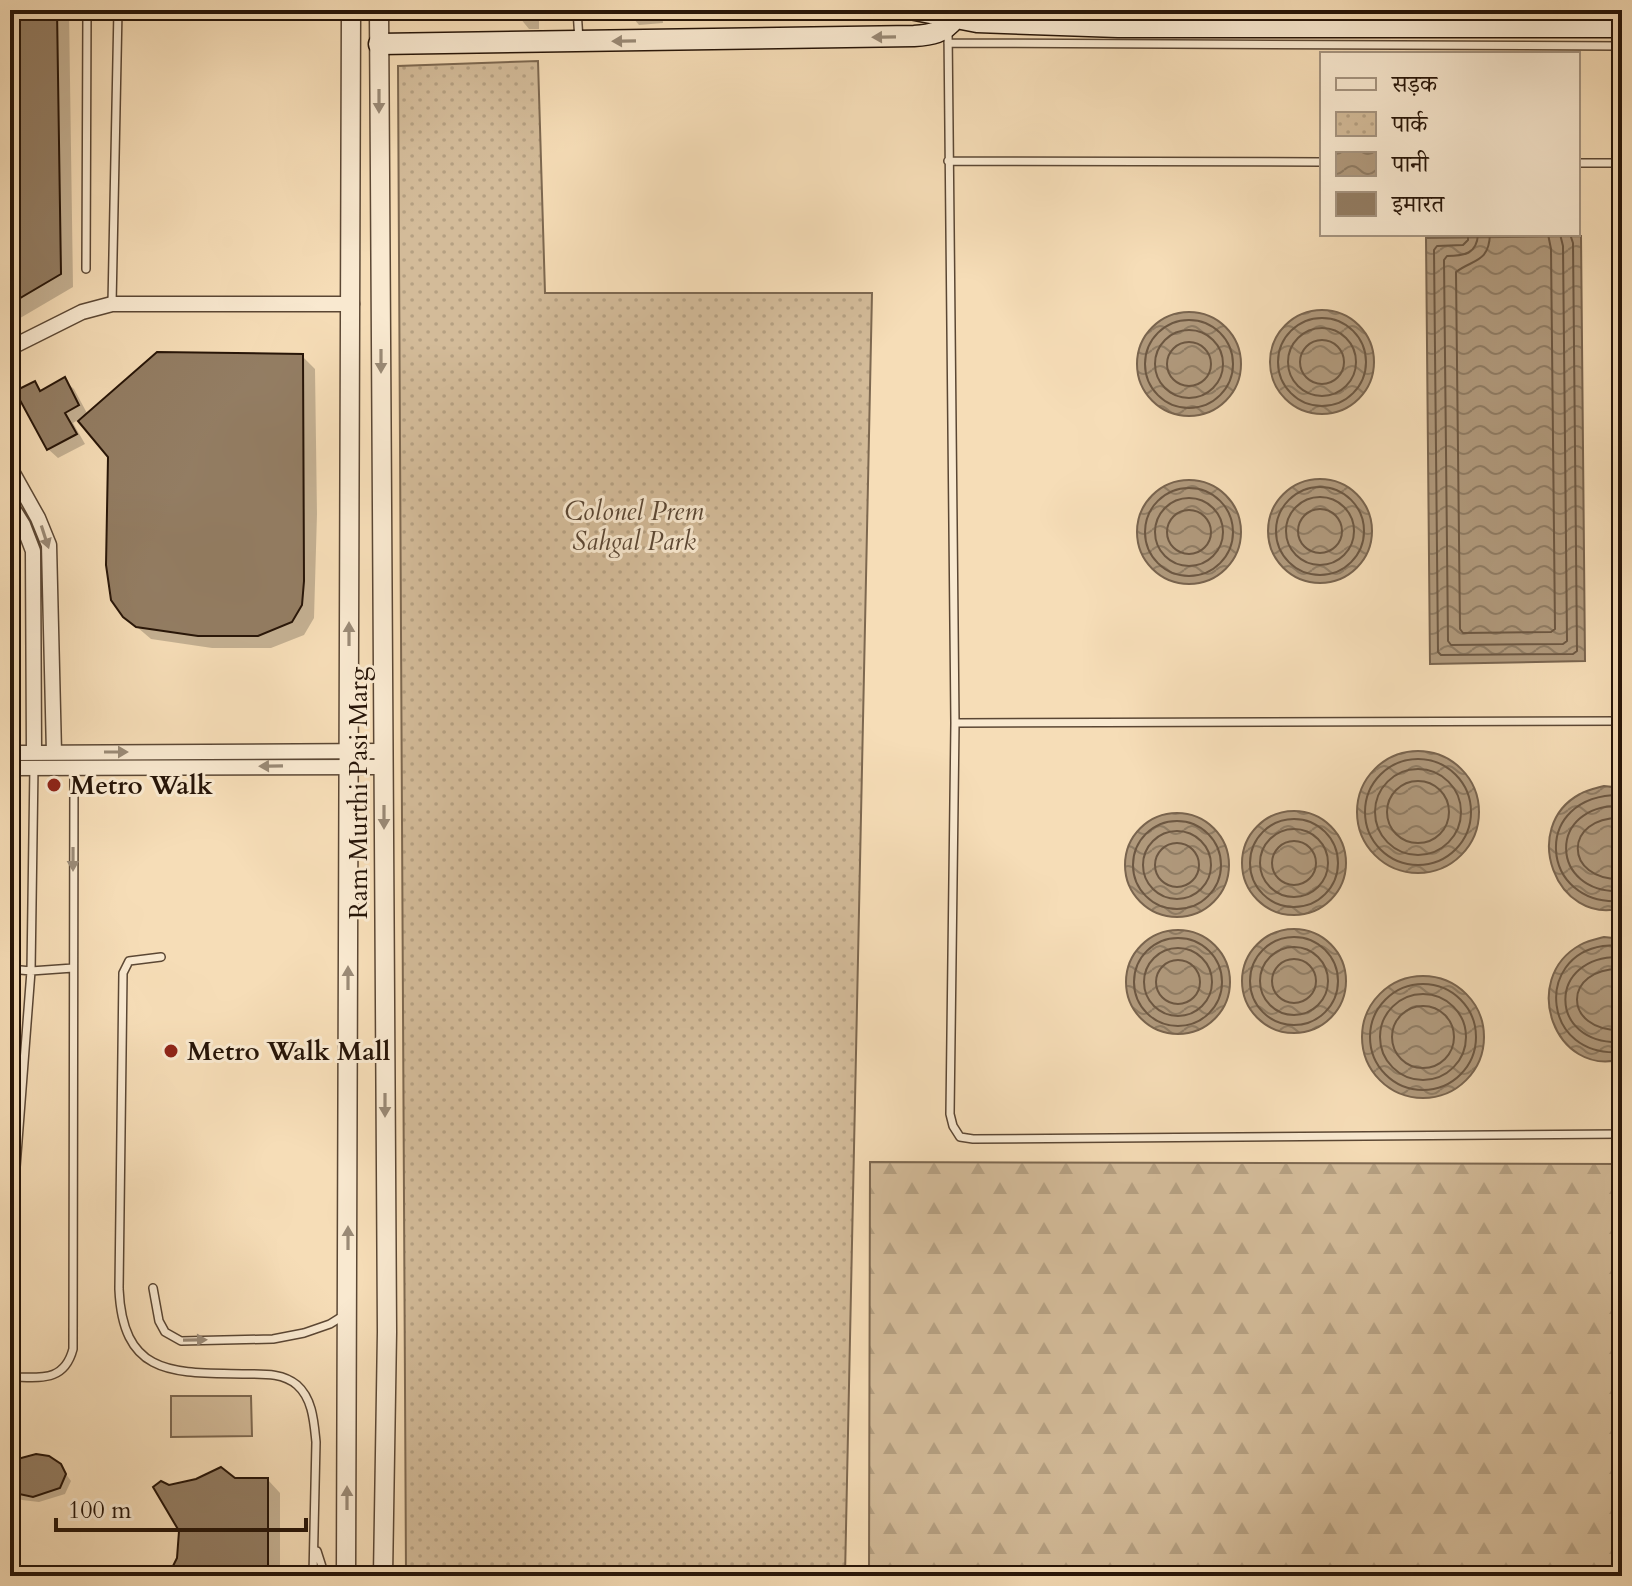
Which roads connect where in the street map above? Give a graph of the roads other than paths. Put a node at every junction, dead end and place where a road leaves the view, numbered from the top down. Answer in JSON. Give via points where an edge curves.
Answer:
{"nodes":[{"id":1,"x":87,"y":10,"type":"edge"},
{"id":2,"x":118,"y":10,"type":"edge"},
{"id":3,"x":351,"y":10,"type":"edge"},
{"id":4,"x":379,"y":10,"type":"edge"},
{"id":5,"x":577,"y":10,"type":"edge"},
{"id":6,"x":915,"y":10,"type":"edge"},
{"id":7,"x":1622,"y":27,"type":"edge"},
{"id":8,"x":950,"y":30,"type":"junction"},
{"id":9,"x":579,"y":41,"type":"junction"},
{"id":10,"x":379,"y":44,"type":"junction"},
{"id":11,"x":1622,"y":46,"type":"edge"},
{"id":12,"x":948,"y":161,"type":"junction"},
{"id":13,"x":1320,"y":162,"type":"edge"},
{"id":14,"x":1580,"y":163,"type":"edge"},
{"id":15,"x":1622,"y":163,"type":"edge"},
{"id":16,"x":86,"y":269,"type":"dead end"},
{"id":17,"x":112,"y":304,"type":"junction"},
{"id":18,"x":352,"y":304,"type":"junction"},
{"id":19,"x":10,"y":348,"type":"edge"},
{"id":20,"x":10,"y":468,"type":"edge"},
{"id":21,"x":10,"y":504,"type":"edge"},
{"id":22,"x":1622,"y":721,"type":"edge"},
{"id":23,"x":955,"y":723,"type":"junction"},
{"id":24,"x":10,"y":753,"type":"edge"},
{"id":25,"x":54,"y":753,"type":"junction"},
{"id":26,"x":74,"y":753,"type":"junction"},
{"id":27,"x":349,"y":758,"type":"junction"},
{"id":28,"x":384,"y":759,"type":"junction"},
{"id":29,"x":34,"y":760,"type":"junction"},
{"id":30,"x":10,"y":768,"type":"edge"},
{"id":31,"x":74,"y":769,"type":"junction"},
{"id":32,"x":161,"y":957,"type":"dead end"},
{"id":33,"x":73,"y":968,"type":"junction"},
{"id":34,"x":10,"y":969,"type":"edge"},
{"id":35,"x":31,"y":971,"type":"junction"},
{"id":36,"x":1622,"y":1134,"type":"edge"},
{"id":37,"x":153,"y":1288,"type":"dead end"},
{"id":38,"x":348,"y":1312,"type":"junction"},
{"id":39,"x":10,"y":1359,"type":"edge"},
{"id":40,"x":10,"y":1377,"type":"edge"},
{"id":41,"x":315,"y":1545,"type":"junction"},
{"id":42,"x":313,"y":1576,"type":"edge"},
{"id":43,"x":325,"y":1576,"type":"edge"},
{"id":44,"x":346,"y":1576,"type":"edge"},
{"id":45,"x":383,"y":1576,"type":"edge"}],
"edges":[{"from":1,"to":16,"type":"lane"},
{"from":2,"to":17,"type":"lane"},
{"from":3,"to":18,"type":"street","name":"Ram Murthi Pasi Marg"},
{"from":4,"to":10,"type":"street","name":"Ram Murthi Pasi Marg"},
{"from":5,"to":9,"type":"lane"},
{"from":6,"to":8,"type":"main road"},
{"from":7,"to":8,"type":"main road","via":[[977,22]]},
{"from":8,"to":9,"type":"main road","one_way":true,"via":[[914,36]]},
{"from":8,"to":11,"type":"lane"},
{"from":8,"to":12,"type":"lane"},
{"from":9,"to":10,"type":"main road"},
{"from":10,"to":28,"type":"street","name":"Ram Murthi Pasi Marg","one_way":true},
{"from":12,"to":13,"type":"lane"},
{"from":12,"to":23,"type":"lane"},
{"from":14,"to":15,"type":"lane"},
{"from":17,"to":18,"type":"street"},
{"from":17,"to":19,"type":"street","via":[[82,312]]},
{"from":27,"to":18,"type":"street","name":"Ram Murthi Pasi Marg","one_way":true},
{"from":20,"to":25,"type":"street","one_way":true,"via":[[49,545]]},
{"from":21,"to":29,"type":"street","via":[[33,551]]},
{"from":22,"to":23,"type":"lane"},
{"from":23,"to":36,"type":"lane","via":[[950,1114],[960,1137]]},
{"from":24,"to":29,"type":"street"},
{"from":25,"to":26,"type":"street"},
{"from":25,"to":29,"type":"street"},
{"from":26,"to":27,"type":"street","one_way":true},
{"from":26,"to":31,"type":"lane"},
{"from":27,"to":28,"type":"street"},
{"from":27,"to":31,"type":"street","one_way":true},
{"from":38,"to":27,"type":"street","name":"Ram Murthi Pasi Marg","one_way":true},
{"from":28,"to":45,"type":"street","name":"Ram Murthi Pasi Marg","one_way":true},
{"from":29,"to":30,"type":"street"},
{"from":29,"to":31,"type":"street"},
{"from":29,"to":35,"type":"lane"},
{"from":31,"to":33,"type":"lane","one_way":true},
{"from":32,"to":41,"type":"lane","via":[[129,961],[123,973],[119,1289],[124,1327],[145,1358],[163,1368],[269,1374],[298,1386],[314,1421]]},
{"from":33,"to":35,"type":"lane"},
{"from":33,"to":40,"type":"lane","via":[[73,1349],[61,1371],[46,1377]]},
{"from":34,"to":35,"type":"lane"},
{"from":35,"to":39,"type":"lane","via":[[15,1180]]},
{"from":37,"to":38,"type":"lane","one_way":true,"via":[[159,1321],[165,1332],[181,1341],[291,1336],[330,1324]]},
{"from":44,"to":38,"type":"street","name":"Ram Murthi Pasi Marg","one_way":true},
{"from":41,"to":42,"type":"lane"},
{"from":41,"to":43,"type":"lane"}]}
